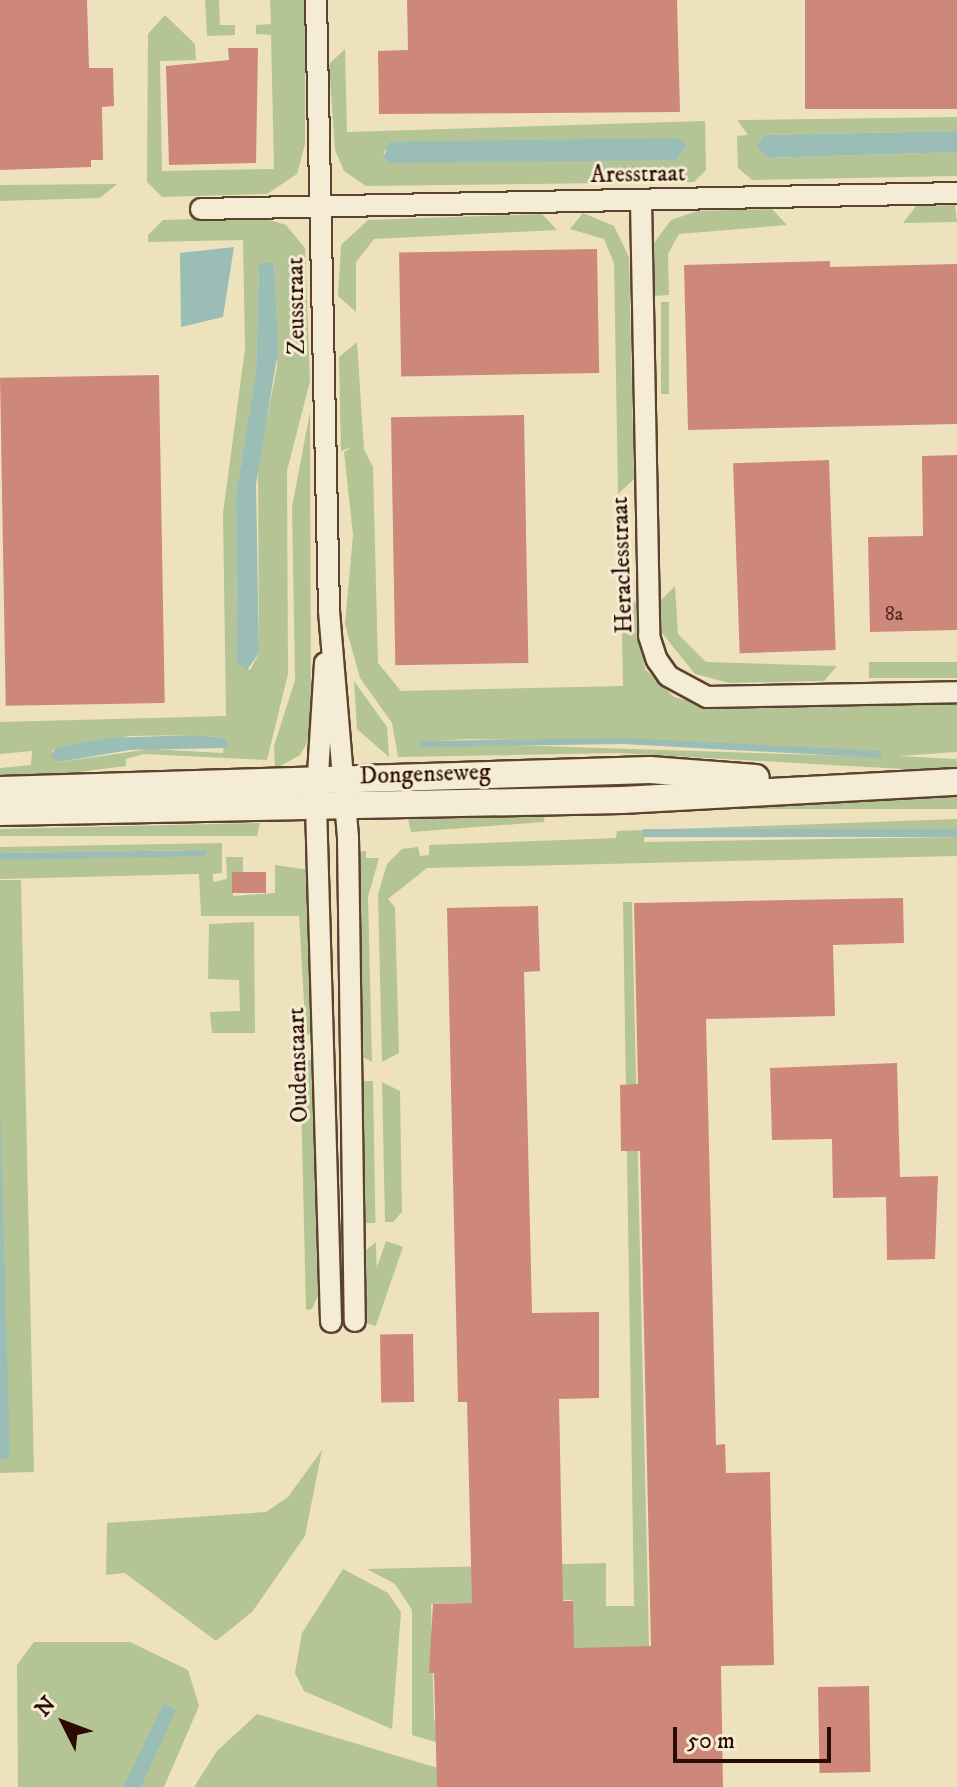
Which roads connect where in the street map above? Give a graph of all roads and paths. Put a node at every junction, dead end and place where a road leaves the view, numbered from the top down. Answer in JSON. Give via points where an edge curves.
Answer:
{"nodes":[{"id":1,"x":316,"y":0,"type":"edge"},
{"id":2,"x":957,"y":193,"type":"edge"},
{"id":3,"x":641,"y":201,"type":"junction"},
{"id":4,"x":321,"y":207,"type":"junction"},
{"id":5,"x":201,"y":209,"type":"dead end"},
{"id":6,"x":329,"y":611,"type":"junction"},
{"id":7,"x":957,"y":692,"type":"edge"},
{"id":8,"x":316,"y":778,"type":"junction"},
{"id":9,"x":346,"y":778,"type":"junction"},
{"id":10,"x":957,"y":782,"type":"edge"},
{"id":11,"x":850,"y":785,"type":"junction"},
{"id":12,"x":0,"y":790,"type":"edge"},
{"id":13,"x":316,"y":806,"type":"junction"},
{"id":14,"x":346,"y":806,"type":"junction"},
{"id":15,"x":0,"y":812,"type":"edge"},
{"id":16,"x":355,"y":1321,"type":"dead end"},
{"id":17,"x":331,"y":1322,"type":"dead end"}],
"edges":[{"from":1,"to":4,"type":"street","name":"Zeusstraat"},
{"from":2,"to":3,"type":"street","name":"Aresstraat"},
{"from":3,"to":4,"type":"street","name":"Aresstraat"},
{"from":3,"to":7,"type":"street","name":"Heraclesstraat","via":[[649,636],[657,660],[668,676],[707,697]]},
{"from":4,"to":5,"type":"street","name":"Aresstraat"},
{"from":4,"to":6,"type":"street","name":"Zeusstraat"},
{"from":6,"to":8,"type":"street","name":"Zeusstraat"},
{"from":6,"to":9,"type":"street","name":"Zeusstraat"},
{"from":8,"to":9,"type":"street","name":"Dongenseweg"},
{"from":8,"to":12,"type":"street","name":"Dongenseweg"},
{"from":8,"to":13,"type":"street","name":"Oudenstaart"},
{"from":9,"to":11,"type":"street","name":"Dongenseweg","via":[[650,770]]},
{"from":9,"to":14,"type":"street","name":"Zeusstraat"},
{"from":10,"to":11,"type":"street","name":"Dongenseweg"},
{"from":11,"to":14,"type":"street","name":"Dongenseweg","via":[[622,800]]},
{"from":13,"to":14,"type":"street","name":"Dongenseweg"},
{"from":13,"to":15,"type":"street","name":"Dongenseweg"},
{"from":13,"to":17,"type":"street","name":"Oudenstaart"},
{"from":14,"to":16,"type":"street"}]}
